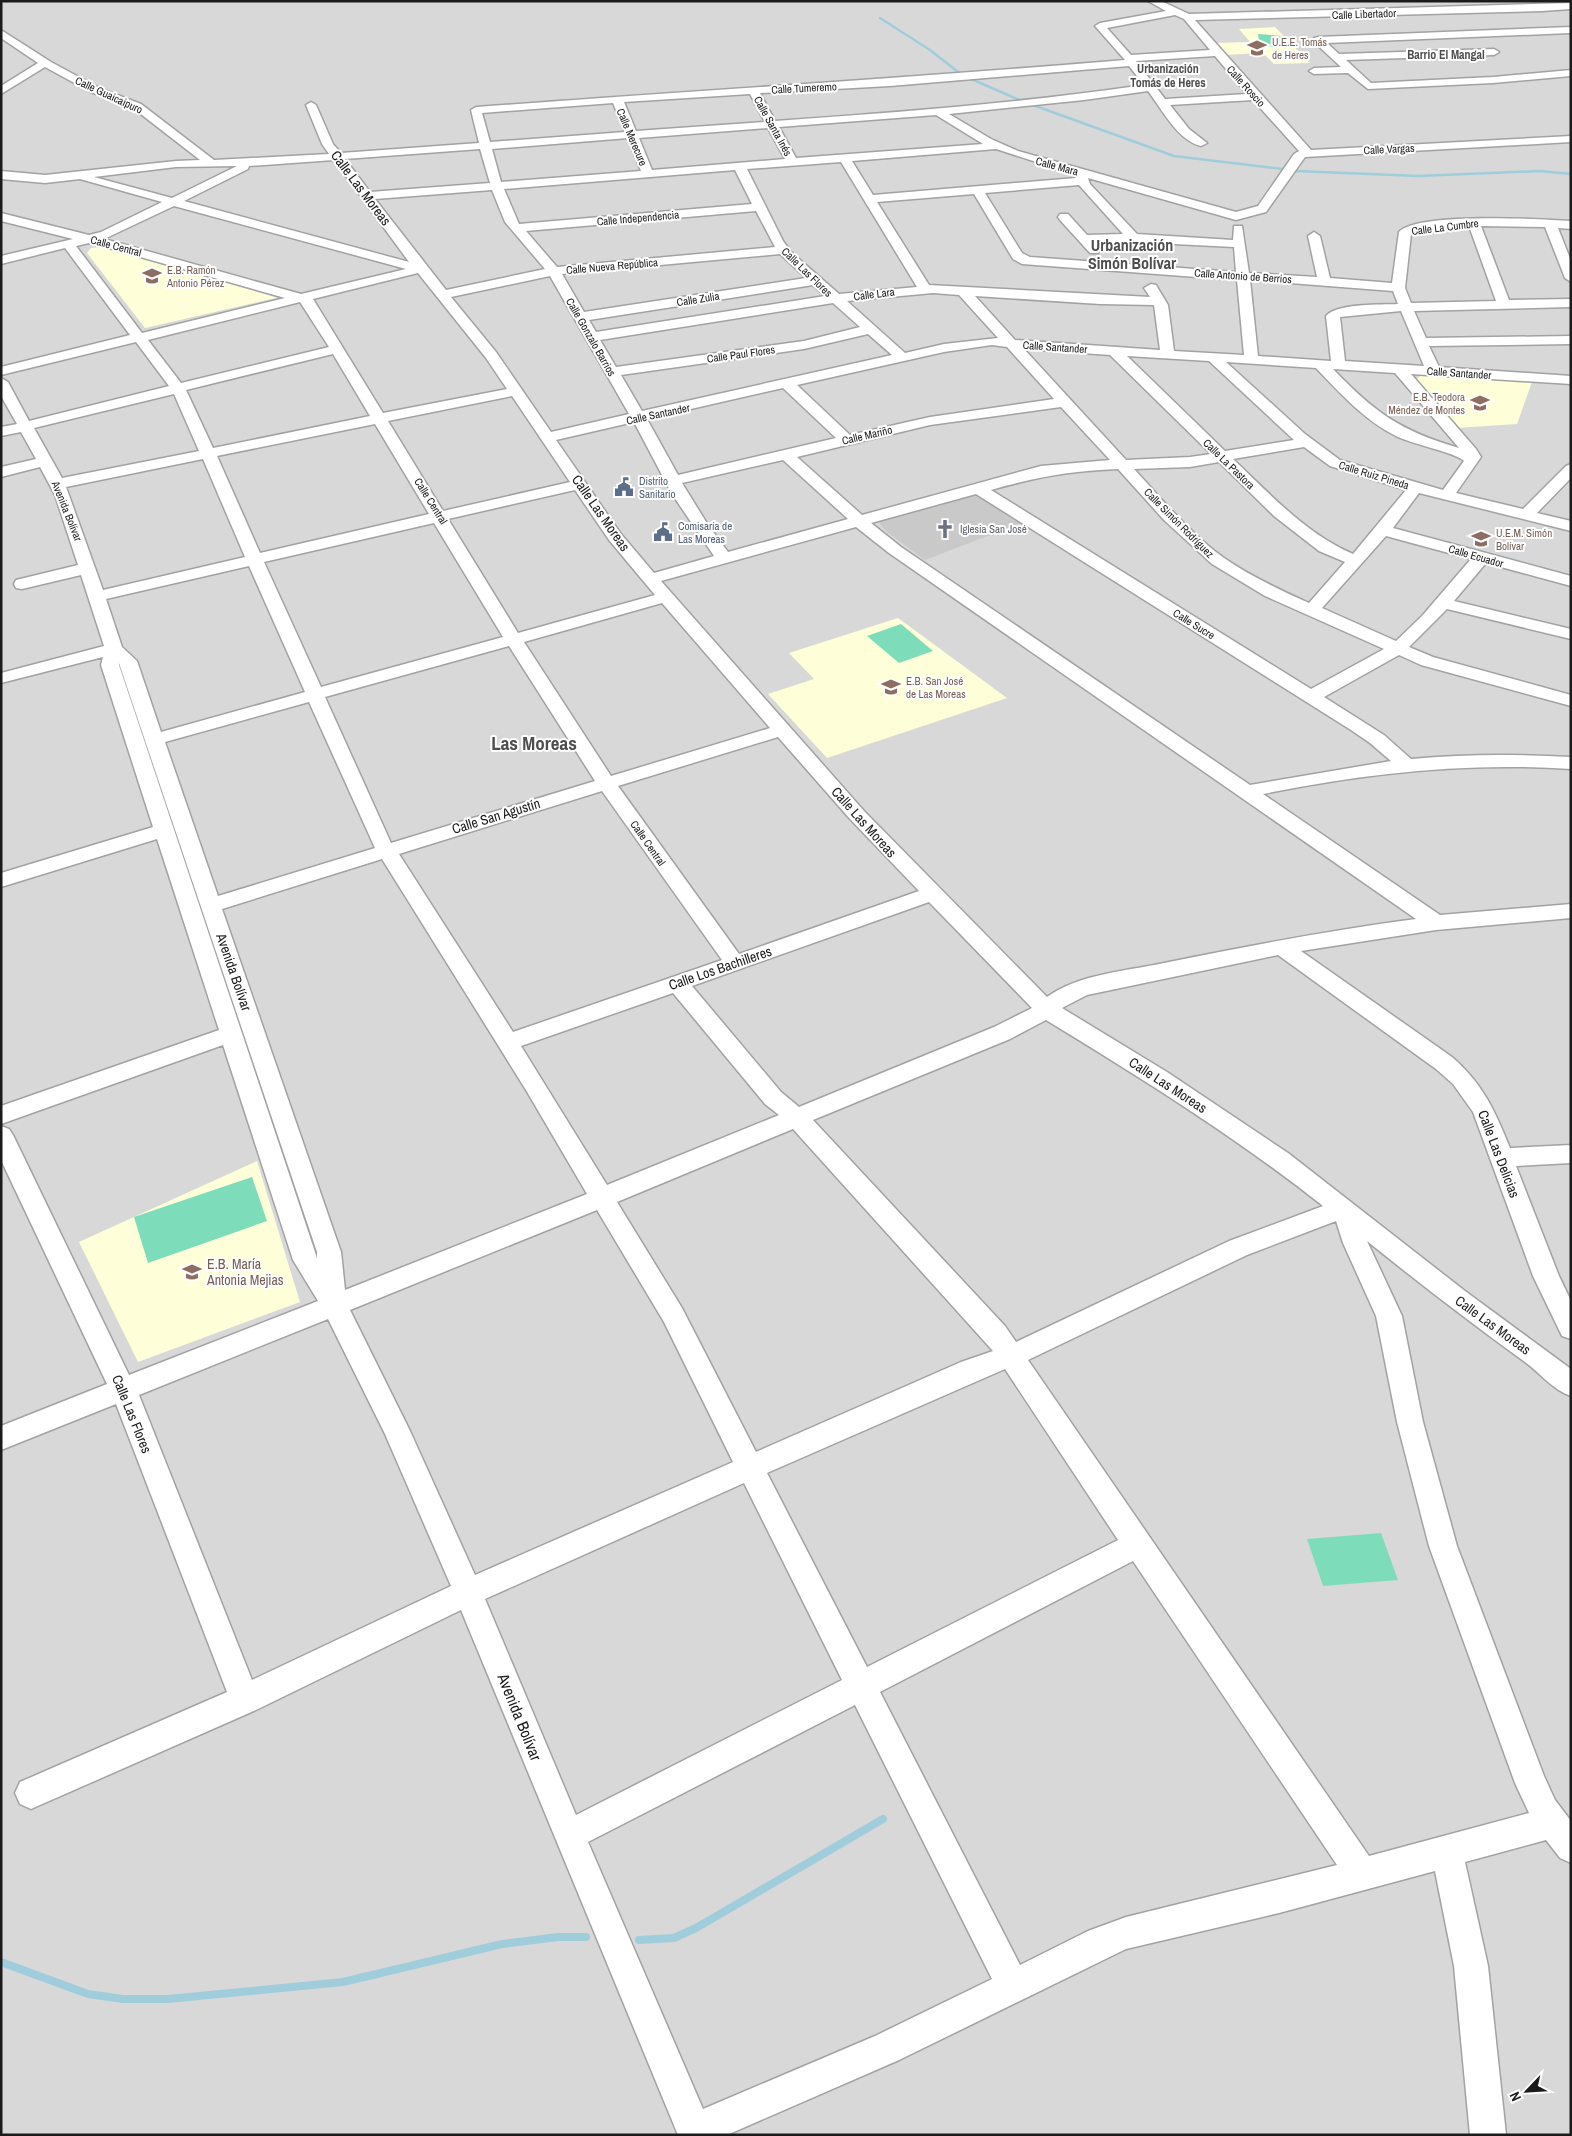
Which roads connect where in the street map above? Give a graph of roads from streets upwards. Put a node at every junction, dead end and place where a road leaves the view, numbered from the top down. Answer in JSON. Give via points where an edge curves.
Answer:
{"nodes":[{"id":1,"x":1153,"y":1,"type":"edge"},
{"id":2,"x":1324,"y":1,"type":"edge"},
{"id":3,"x":1235,"y":5,"type":"dead end"},
{"id":4,"x":1539,"y":6,"type":"edge"},
{"id":5,"x":1571,"y":6,"type":"edge"},
{"id":6,"x":1182,"y":14,"type":"junction"},
{"id":7,"x":1357,"y":14,"type":"junction"},
{"id":8,"x":1263,"y":16,"type":"junction"},
{"id":9,"x":1569,"y":27,"type":"edge"},
{"id":10,"x":1,"y":33,"type":"edge"},
{"id":11,"x":1473,"y":35,"type":"junction"},
{"id":12,"x":1217,"y":53,"type":"junction"},
{"id":13,"x":1335,"y":57,"type":"junction"},
{"id":14,"x":1130,"y":60,"type":"junction"},
{"id":15,"x":45,"y":62,"type":"junction"},
{"id":16,"x":1039,"y":70,"type":"junction"},
{"id":17,"x":1348,"y":70,"type":"junction"},
{"id":18,"x":1314,"y":71,"type":"dead end"},
{"id":19,"x":1437,"y":71,"type":"dead end"},
{"id":20,"x":1571,"y":73,"type":"edge"},
{"id":21,"x":1523,"y":76,"type":"junction"},
{"id":22,"x":1057,"y":79,"type":"dead end"},
{"id":23,"x":890,"y":83,"type":"junction"},
{"id":24,"x":1074,"y":87,"type":"dead end"},
{"id":25,"x":1151,"y":87,"type":"junction"},
{"id":26,"x":753,"y":90,"type":"junction"},
{"id":27,"x":1,"y":91,"type":"edge"},
{"id":28,"x":906,"y":93,"type":"dead end"},
{"id":29,"x":1092,"y":96,"type":"junction"},
{"id":30,"x":1255,"y":97,"type":"junction"},
{"id":31,"x":617,"y":99,"type":"junction"},
{"id":32,"x":922,"y":102,"type":"dead end"},
{"id":33,"x":1162,"y":102,"type":"junction"},
{"id":34,"x":311,"y":104,"type":"dead end"},
{"id":35,"x":476,"y":110,"type":"joint"},
{"id":36,"x":937,"y":112,"type":"junction"},
{"id":37,"x":772,"y":125,"type":"junction"},
{"id":38,"x":632,"y":135,"type":"junction"},
{"id":39,"x":1571,"y":140,"type":"edge"},
{"id":40,"x":1201,"y":143,"type":"dead end"},
{"id":41,"x":485,"y":146,"type":"junction"},
{"id":42,"x":996,"y":146,"type":"junction"},
{"id":43,"x":1307,"y":153,"type":"junction"},
{"id":44,"x":337,"y":157,"type":"junction"},
{"id":45,"x":844,"y":158,"type":"junction"},
{"id":46,"x":792,"y":162,"type":"junction"},
{"id":47,"x":252,"y":163,"type":"junction"},
{"id":48,"x":212,"y":164,"type":"junction"},
{"id":49,"x":739,"y":166,"type":"junction"},
{"id":50,"x":648,"y":174,"type":"junction"},
{"id":51,"x":1,"y":175,"type":"edge"},
{"id":52,"x":78,"y":176,"type":"junction"},
{"id":53,"x":1081,"y":177,"type":"junction"},
{"id":54,"x":497,"y":185,"type":"junction"},
{"id":55,"x":978,"y":189,"type":"junction"},
{"id":56,"x":366,"y":196,"type":"junction"},
{"id":57,"x":870,"y":199,"type":"junction"},
{"id":58,"x":173,"y":202,"type":"junction"},
{"id":59,"x":759,"y":207,"type":"junction"},
{"id":60,"x":1236,"y":216,"type":"junction"},
{"id":61,"x":1,"y":217,"type":"edge"},
{"id":62,"x":1064,"y":217,"type":"dead end"},
{"id":63,"x":1474,"y":223,"type":"junction"},
{"id":64,"x":1550,"y":223,"type":"junction"},
{"id":65,"x":1571,"y":225,"type":"edge"},
{"id":66,"x":516,"y":228,"type":"junction"},
{"id":67,"x":1314,"y":236,"type":"dead end"},
{"id":68,"x":1133,"y":238,"type":"junction"},
{"id":69,"x":1084,"y":239,"type":"junction"},
{"id":70,"x":92,"y":240,"type":"junction"},
{"id":71,"x":1240,"y":244,"type":"junction"},
{"id":72,"x":70,"y":246,"type":"junction"},
{"id":73,"x":783,"y":250,"type":"junction"},
{"id":74,"x":1,"y":260,"type":"edge"},
{"id":75,"x":1110,"y":267,"type":"junction"},
{"id":76,"x":421,"y":269,"type":"junction"},
{"id":77,"x":1136,"y":269,"type":"junction"},
{"id":78,"x":554,"y":271,"type":"junction"},
{"id":79,"x":1244,"y":276,"type":"junction"},
{"id":80,"x":1571,"y":278,"type":"edge"},
{"id":81,"x":815,"y":281,"type":"junction"},
{"id":82,"x":1324,"y":282,"type":"junction"},
{"id":83,"x":1398,"y":287,"type":"junction"},
{"id":84,"x":926,"y":289,"type":"junction"},
{"id":85,"x":964,"y":292,"type":"junction"},
{"id":86,"x":442,"y":295,"type":"junction"},
{"id":87,"x":300,"y":297,"type":"junction"},
{"id":88,"x":835,"y":299,"type":"junction"},
{"id":89,"x":1159,"y":301,"type":"junction"},
{"id":90,"x":1571,"y":303,"type":"edge"},
{"id":91,"x":1506,"y":306,"type":"junction"},
{"id":92,"x":1406,"y":307,"type":"junction"},
{"id":93,"x":580,"y":317,"type":"junction"},
{"id":94,"x":870,"y":329,"type":"junction"},
{"id":95,"x":138,"y":337,"type":"junction"},
{"id":96,"x":592,"y":338,"type":"junction"},
{"id":97,"x":1571,"y":340,"type":"edge"},
{"id":98,"x":1421,"y":342,"type":"junction"},
{"id":99,"x":1010,"y":343,"type":"junction"},
{"id":100,"x":337,"y":349,"type":"junction"},
{"id":101,"x":1114,"y":351,"type":"junction"},
{"id":102,"x":1167,"y":354,"type":"junction"},
{"id":103,"x":902,"y":357,"type":"junction"},
{"id":104,"x":1212,"y":357,"type":"junction"},
{"id":105,"x":1251,"y":360,"type":"junction"},
{"id":106,"x":1320,"y":364,"type":"junction"},
{"id":107,"x":1338,"y":365,"type":"junction"},
{"id":108,"x":1399,"y":369,"type":"junction"},
{"id":109,"x":1,"y":370,"type":"edge"},
{"id":110,"x":1433,"y":371,"type":"junction"},
{"id":111,"x":612,"y":372,"type":"junction"},
{"id":112,"x":1571,"y":380,"type":"edge"},
{"id":113,"x":1,"y":382,"type":"edge"},
{"id":114,"x":788,"y":385,"type":"junction"},
{"id":115,"x":178,"y":387,"type":"junction"},
{"id":116,"x":516,"y":391,"type":"junction"},
{"id":117,"x":1063,"y":402,"type":"junction"},
{"id":118,"x":379,"y":418,"type":"junction"},
{"id":119,"x":638,"y":418,"type":"junction"},
{"id":120,"x":26,"y":426,"type":"junction"},
{"id":121,"x":1,"y":432,"type":"edge"},
{"id":122,"x":548,"y":438,"type":"junction"},
{"id":123,"x":846,"y":440,"type":"junction"},
{"id":124,"x":1306,"y":442,"type":"junction"},
{"id":125,"x":208,"y":453,"type":"junction"},
{"id":126,"x":785,"y":454,"type":"junction"},
{"id":127,"x":1473,"y":457,"type":"junction"},
{"id":128,"x":1222,"y":458,"type":"junction"},
{"id":129,"x":45,"y":461,"type":"junction"},
{"id":130,"x":1121,"y":464,"type":"junction"},
{"id":131,"x":1571,"y":469,"type":"edge"},
{"id":132,"x":1,"y":472,"type":"edge"},
{"id":133,"x":673,"y":481,"type":"junction"},
{"id":134,"x":57,"y":484,"type":"junction"},
{"id":135,"x":580,"y":484,"type":"junction"},
{"id":136,"x":1416,"y":487,"type":"junction"},
{"id":137,"x":978,"y":488,"type":"junction"},
{"id":138,"x":1447,"y":495,"type":"junction"},
{"id":139,"x":1526,"y":515,"type":"junction"},
{"id":140,"x":440,"y":517,"type":"junction"},
{"id":141,"x":859,"y":521,"type":"junction"},
{"id":142,"x":1571,"y":526,"type":"edge"},
{"id":143,"x":1382,"y":530,"type":"junction"},
{"id":144,"x":724,"y":558,"type":"junction"},
{"id":145,"x":1481,"y":558,"type":"junction"},
{"id":146,"x":254,"y":560,"type":"junction"},
{"id":147,"x":1356,"y":561,"type":"junction"},
{"id":148,"x":88,"y":568,"type":"junction"},
{"id":149,"x":650,"y":579,"type":"junction"},
{"id":150,"x":1571,"y":581,"type":"edge"},
{"id":151,"x":22,"y":584,"type":"dead end"},
{"id":152,"x":97,"y":596,"type":"junction"},
{"id":153,"x":666,"y":597,"type":"junction"},
{"id":154,"x":1443,"y":603,"type":"junction"},
{"id":155,"x":1312,"y":611,"type":"junction"},
{"id":156,"x":1571,"y":634,"type":"edge"},
{"id":157,"x":514,"y":640,"type":"junction"},
{"id":158,"x":1398,"y":648,"type":"junction"},
{"id":159,"x":114,"y":649,"type":"junction"},
{"id":160,"x":1,"y":678,"type":"edge"},
{"id":161,"x":314,"y":695,"type":"junction"},
{"id":162,"x":1311,"y":698,"type":"junction"},
{"id":163,"x":1571,"y":701,"type":"edge"},
{"id":164,"x":781,"y":730,"type":"junction"},
{"id":165,"x":155,"y":739,"type":"junction"},
{"id":166,"x":1571,"y":763,"type":"edge"},
{"id":167,"x":1407,"y":765,"type":"junction"},
{"id":168,"x":606,"y":782,"type":"junction"},
{"id":169,"x":1246,"y":792,"type":"junction"},
{"id":170,"x":164,"y":830,"type":"junction"},
{"id":171,"x":386,"y":851,"type":"junction"},
{"id":172,"x":1,"y":880,"type":"edge"},
{"id":173,"x":932,"y":894,"type":"junction"},
{"id":174,"x":211,"y":905,"type":"junction"},
{"id":175,"x":1571,"y":911,"type":"edge"},
{"id":176,"x":1437,"y":923,"type":"junction"},
{"id":177,"x":1281,"y":946,"type":"junction"},
{"id":178,"x":735,"y":963,"type":"junction"},
{"id":179,"x":677,"y":983,"type":"junction"},
{"id":180,"x":1046,"y":1009,"type":"junction"},
{"id":181,"x":231,"y":1034,"type":"junction"},
{"id":182,"x":509,"y":1042,"type":"junction"},
{"id":183,"x":1,"y":1115,"type":"edge"},
{"id":184,"x":797,"y":1118,"type":"junction"},
{"id":185,"x":1,"y":1135,"type":"edge"},
{"id":186,"x":1571,"y":1154,"type":"edge"},
{"id":187,"x":1501,"y":1158,"type":"junction"},
{"id":188,"x":604,"y":1198,"type":"junction"},
{"id":189,"x":1344,"y":1208,"type":"junction"},
{"id":190,"x":334,"y":1304,"type":"junction"},
{"id":191,"x":1571,"y":1328,"type":"edge"},
{"id":192,"x":1012,"y":1356,"type":"junction"},
{"id":193,"x":1571,"y":1385,"type":"edge"},
{"id":194,"x":123,"y":1389,"type":"junction"},
{"id":195,"x":1,"y":1438,"type":"edge"},
{"id":196,"x":750,"y":1467,"type":"junction"},
{"id":197,"x":1138,"y":1544,"type":"junction"},
{"id":198,"x":468,"y":1592,"type":"junction"},
{"id":199,"x":860,"y":1687,"type":"junction"},
{"id":200,"x":244,"y":1700,"type":"junction"},
{"id":201,"x":31,"y":1792,"type":"dead end"},
{"id":202,"x":1562,"y":1835,"type":"edge"},
{"id":203,"x":569,"y":1836,"type":"junction"},
{"id":204,"x":1447,"y":1852,"type":"junction"},
{"id":205,"x":1363,"y":1875,"type":"junction"},
{"id":206,"x":1012,"y":1986,"type":"junction"},
{"id":207,"x":695,"y":2133,"type":"edge"},
{"id":208,"x":1488,"y":2135,"type":"edge"}],
"edges":[{"from":1,"to":6,"type":"street"},
{"from":2,"to":7,"type":"street"},
{"from":3,"to":8,"type":"street"},
{"from":4,"to":5,"type":"street","name":"Calle Libertador"},
{"from":4,"to":7,"type":"street","name":"Calle Libertador"},
{"from":4,"to":9,"type":"street"},
{"from":6,"to":8,"type":"street","name":"Calle Libertador"},
{"from":6,"to":12,"type":"street","name":"Calle Roscio"},
{"from":6,"to":14,"type":"street","name":"Calle Libertador","via":[[1100,26]]},
{"from":7,"to":8,"type":"street","name":"Calle Libertador"},
{"from":9,"to":11,"type":"street"},
{"from":10,"to":15,"type":"street","name":"Calle Guaicaipuro"},
{"from":11,"to":13,"type":"street","via":[[1318,40]]},
{"from":11,"to":13,"type":"street","via":[[1494,52]]},
{"from":12,"to":14,"type":"street"},
{"from":12,"to":30,"type":"street","name":"Calle Roscio"},
{"from":13,"to":17,"type":"street"},
{"from":14,"to":16,"type":"street","name":"Calle Tumeremo"},
{"from":14,"to":25,"type":"street"},
{"from":15,"to":27,"type":"street"},
{"from":15,"to":48,"type":"street","name":"Calle Guaicaipuro","via":[[95,90],[137,106]]},
{"from":16,"to":22,"type":"street"},
{"from":16,"to":23,"type":"street","name":"Calle Tumeremo"},
{"from":17,"to":18,"type":"street"},
{"from":17,"to":21,"type":"street","via":[[1368,86]]},
{"from":19,"to":21,"type":"street","via":[[1484,71]]},
{"from":20,"to":21,"type":"street"},
{"from":23,"to":26,"type":"street","name":"Calle Tumeremo"},
{"from":23,"to":28,"type":"street"},
{"from":24,"to":29,"type":"street"},
{"from":25,"to":29,"type":"street"},
{"from":25,"to":33,"type":"street"},
{"from":26,"to":31,"type":"street","name":"Calle Tumeremo"},
{"from":26,"to":37,"type":"street","name":"Calle Santa Inés"},
{"from":29,"to":36,"type":"street"},
{"from":30,"to":33,"type":"street"},
{"from":30,"to":43,"type":"street","name":"Calle Roscio"},
{"from":31,"to":35,"type":"street","name":"Calle Tumeremo"},
{"from":31,"to":38,"type":"street","name":"Calle Merecure"},
{"from":32,"to":36,"type":"street","name":"Calle Mara"},
{"from":33,"to":40,"type":"street","via":[[1185,131]]},
{"from":34,"to":44,"type":"street","name":"Calle Las Moreas"},
{"from":35,"to":41,"type":"street","name":"Calle Gonzalo Barrios"},
{"from":36,"to":37,"type":"street"},
{"from":36,"to":42,"type":"street","name":"Calle Mara"},
{"from":37,"to":38,"type":"street"},
{"from":37,"to":46,"type":"street","name":"Calle Santa Inés"},
{"from":38,"to":41,"type":"street"},
{"from":38,"to":50,"type":"street","name":"Calle Merecure"},
{"from":39,"to":43,"type":"street","name":"Calle Vargas"},
{"from":41,"to":44,"type":"street"},
{"from":41,"to":54,"type":"street","name":"Calle Gonzalo Barrios"},
{"from":42,"to":45,"type":"street"},
{"from":42,"to":53,"type":"street","name":"Calle Mara"},
{"from":43,"to":60,"type":"street","via":[[1298,156],[1262,208]]},
{"from":44,"to":47,"type":"street"},
{"from":44,"to":56,"type":"street","name":"Calle Las Moreas"},
{"from":45,"to":46,"type":"street"},
{"from":45,"to":57,"type":"street"},
{"from":46,"to":49,"type":"street"},
{"from":47,"to":48,"type":"street"},
{"from":47,"to":58,"type":"street"},
{"from":48,"to":52,"type":"street","via":[[176,164]]},
{"from":49,"to":50,"type":"street"},
{"from":49,"to":59,"type":"street","name":"Calle Las Flores"},
{"from":50,"to":54,"type":"street"},
{"from":51,"to":52,"type":"street","via":[[45,179]]},
{"from":52,"to":58,"type":"street"},
{"from":53,"to":55,"type":"street"},
{"from":53,"to":60,"type":"street","name":"Calle Mara"},
{"from":53,"to":68,"type":"street"},
{"from":54,"to":56,"type":"street"},
{"from":54,"to":66,"type":"street","name":"Calle Gonzalo Barrios"},
{"from":55,"to":57,"type":"street"},
{"from":55,"to":75,"type":"street","name":"Calle Antonio de Berrios","via":[[1020,258],[1036,263]]},
{"from":56,"to":76,"type":"street","name":"Calle Las Moreas"},
{"from":57,"to":84,"type":"street"},
{"from":58,"to":70,"type":"street"},
{"from":58,"to":76,"type":"street"},
{"from":59,"to":66,"type":"street","name":"Calle Independencia"},
{"from":59,"to":73,"type":"street","name":"Calle Las Flores"},
{"from":60,"to":71,"type":"street"},
{"from":61,"to":70,"type":"street","name":"Calle Central"},
{"from":62,"to":69,"type":"street"},
{"from":63,"to":64,"type":"street","name":"Calle La Cumbre"},
{"from":63,"to":83,"type":"street","name":"Calle La Cumbre","via":[[1406,231]]},
{"from":63,"to":91,"type":"street","via":[[1499,295]]},
{"from":64,"to":65,"type":"street","name":"Calle La Cumbre"},
{"from":64,"to":80,"type":"street"},
{"from":66,"to":78,"type":"street","name":"Calle Gonzalo Barrios"},
{"from":67,"to":82,"type":"street"},
{"from":68,"to":69,"type":"street"},
{"from":68,"to":71,"type":"street"},
{"from":69,"to":75,"type":"street"},
{"from":70,"to":72,"type":"street"},
{"from":70,"to":87,"type":"street","name":"Calle Central"},
{"from":71,"to":79,"type":"street"},
{"from":72,"to":74,"type":"street"},
{"from":72,"to":95,"type":"street"},
{"from":73,"to":78,"type":"street","name":"Calle Nueva República"},
{"from":73,"to":81,"type":"street","name":"Calle Las Flores"},
{"from":75,"to":77,"type":"street","name":"Calle Antonio de Berrios"},
{"from":76,"to":86,"type":"street","name":"Calle Las Moreas"},
{"from":76,"to":87,"type":"street"},
{"from":77,"to":79,"type":"street","name":"Calle Antonio de Berrios"},
{"from":77,"to":89,"type":"street"},
{"from":78,"to":86,"type":"street","name":"Calle Nueva República"},
{"from":78,"to":93,"type":"street","name":"Calle Gonzalo Barrios"},
{"from":79,"to":82,"type":"street","name":"Calle Antonio de Berrios"},
{"from":79,"to":105,"type":"street"},
{"from":81,"to":88,"type":"street","name":"Calle Las Flores"},
{"from":81,"to":93,"type":"street","name":"Calle Zulia"},
{"from":82,"to":83,"type":"street","name":"Calle Antonio de Berrios"},
{"from":83,"to":92,"type":"street","name":"Calle La Cumbre"},
{"from":84,"to":85,"type":"street","name":"Calle Lara"},
{"from":84,"to":88,"type":"street","name":"Calle Lara"},
{"from":85,"to":89,"type":"street","name":"Calle Lara"},
{"from":85,"to":99,"type":"street","name":"Calle Simón Rodríguez"},
{"from":86,"to":116,"type":"street","name":"Calle Las Moreas"},
{"from":87,"to":95,"type":"street"},
{"from":87,"to":100,"type":"street","name":"Calle Central","via":[[308,301]]},
{"from":88,"to":94,"type":"street","name":"Calle Las Flores"},
{"from":88,"to":96,"type":"street","name":"Calle Lara"},
{"from":89,"to":102,"type":"street"},
{"from":90,"to":91,"type":"street"},
{"from":91,"to":92,"type":"street"},
{"from":92,"to":98,"type":"street","name":"Calle La Cumbre"},
{"from":92,"to":107,"type":"street","via":[[1335,314]]},
{"from":93,"to":96,"type":"street","name":"Calle Gonzalo Barrios"},
{"from":94,"to":103,"type":"street","name":"Calle Las Flores"},
{"from":94,"to":111,"type":"street","name":"Calle Paul Flores","via":[[797,346]]},
{"from":95,"to":109,"type":"street"},
{"from":95,"to":115,"type":"street"},
{"from":96,"to":111,"type":"street","name":"Calle Gonzalo Barrios"},
{"from":97,"to":98,"type":"street"},
{"from":98,"to":110,"type":"street","name":"Calle La Cumbre"},
{"from":99,"to":101,"type":"street","name":"Calle Santander"},
{"from":99,"to":103,"type":"street","name":"Calle Santander","via":[[981,342]]},
{"from":99,"to":117,"type":"street","name":"Calle Simón Rodríguez"},
{"from":100,"to":115,"type":"street"},
{"from":100,"to":118,"type":"street","name":"Calle Central"},
{"from":101,"to":102,"type":"street","name":"Calle Santander"},
{"from":101,"to":128,"type":"street","name":"Calle La Pastora"},
{"from":102,"to":104,"type":"street","name":"Calle Santander"},
{"from":103,"to":114,"type":"street","name":"Calle Santander"},
{"from":104,"to":105,"type":"street","name":"Calle Santander"},
{"from":104,"to":124,"type":"street","name":"Calle Ruiz Pineda"},
{"from":105,"to":106,"type":"street","name":"Calle Santander"},
{"from":106,"to":107,"type":"street","name":"Calle Santander"},
{"from":106,"to":127,"type":"street","via":[[1371,413],[1394,430]]},
{"from":107,"to":108,"type":"street","name":"Calle Santander"},
{"from":108,"to":110,"type":"street","name":"Calle Santander"},
{"from":108,"to":127,"type":"street"},
{"from":110,"to":112,"type":"street","name":"Calle Santander"},
{"from":111,"to":119,"type":"street","name":"Calle Gonzalo Barrios"},
{"from":113,"to":120,"type":"street","name":"Avenida Bolívar"},
{"from":114,"to":119,"type":"street","name":"Calle Santander"},
{"from":114,"to":123,"type":"street"},
{"from":115,"to":120,"type":"street"},
{"from":115,"to":125,"type":"street"},
{"from":116,"to":118,"type":"street"},
{"from":116,"to":122,"type":"street","name":"Calle Las Moreas"},
{"from":117,"to":123,"type":"street","name":"Calle Mariño","via":[[946,418]]},
{"from":117,"to":130,"type":"street","name":"Calle Simón Rodríguez"},
{"from":118,"to":125,"type":"street"},
{"from":118,"to":140,"type":"street","name":"Calle Central"},
{"from":119,"to":122,"type":"street","name":"Calle Santander"},
{"from":119,"to":133,"type":"street","name":"Calle Gonzalo Barrios"},
{"from":120,"to":121,"type":"street"},
{"from":120,"to":129,"type":"street","name":"Avenida Bolívar"},
{"from":122,"to":135,"type":"street","name":"Calle Las Moreas"},
{"from":123,"to":126,"type":"street","name":"Calle Mariño"},
{"from":124,"to":128,"type":"street"},
{"from":124,"to":136,"type":"street","name":"Calle Ruiz Pineda","via":[[1344,467]]},
{"from":125,"to":134,"type":"street"},
{"from":125,"to":146,"type":"street"},
{"from":126,"to":133,"type":"street","name":"Calle Mariño"},
{"from":126,"to":141,"type":"street"},
{"from":127,"to":138,"type":"street","via":[[1466,472]]},
{"from":128,"to":130,"type":"street","via":[[1175,464]]},
{"from":128,"to":147,"type":"street","name":"Calle La Pastora","via":[[1296,527],[1333,553]]},
{"from":129,"to":132,"type":"street"},
{"from":129,"to":134,"type":"street","name":"Avenida Bolívar"},
{"from":130,"to":137,"type":"street","via":[[1060,468]]},
{"from":130,"to":155,"type":"street","name":"Calle Simón Rodríguez","via":[[1170,517],[1218,561],[1252,582]]},
{"from":131,"to":139,"type":"street"},
{"from":133,"to":144,"type":"street","name":"Calle Gonzalo Barrios","via":[[700,527]]},
{"from":134,"to":148,"type":"street","name":"Avenida Bolívar"},
{"from":135,"to":140,"type":"street"},
{"from":135,"to":149,"type":"street","name":"Calle Las Moreas"},
{"from":136,"to":138,"type":"street","name":"Calle Ruiz Pineda"},
{"from":136,"to":143,"type":"street"},
{"from":137,"to":141,"type":"street"},
{"from":137,"to":162,"type":"street","name":"Calle Sucre"},
{"from":138,"to":139,"type":"street","name":"Calle Ruiz Pineda"},
{"from":139,"to":142,"type":"street","name":"Calle Ruiz Pineda"},
{"from":140,"to":146,"type":"street"},
{"from":140,"to":157,"type":"street","name":"Calle Central"},
{"from":141,"to":144,"type":"street"},
{"from":141,"to":169,"type":"street","via":[[936,579]]},
{"from":143,"to":145,"type":"street","name":"Calle Ecuador"},
{"from":143,"to":147,"type":"street"},
{"from":144,"to":149,"type":"street"},
{"from":145,"to":150,"type":"street","name":"Calle Ecuador"},
{"from":145,"to":154,"type":"street"},
{"from":146,"to":152,"type":"street"},
{"from":146,"to":161,"type":"street"},
{"from":147,"to":155,"type":"street"},
{"from":148,"to":151,"type":"street"},
{"from":148,"to":152,"type":"street","name":"Avenida Bolívar"},
{"from":149,"to":153,"type":"street","name":"Calle Las Moreas"},
{"from":152,"to":159,"type":"street","name":"Avenida Bolívar"},
{"from":153,"to":157,"type":"street"},
{"from":153,"to":164,"type":"street","name":"Calle Las Moreas"},
{"from":154,"to":156,"type":"street"},
{"from":154,"to":158,"type":"street"},
{"from":155,"to":158,"type":"street","name":"Calle Simón Rodríguez"},
{"from":157,"to":161,"type":"street"},
{"from":157,"to":168,"type":"street","name":"Calle Central"},
{"from":158,"to":162,"type":"street"},
{"from":158,"to":163,"type":"street","name":"Calle Simón Rodríguez","via":[[1447,668]]},
{"from":159,"to":160,"type":"street"},
{"from":159,"to":165,"type":"street","name":"Avenida Bolívar","via":[[128,661]]},
{"from":159,"to":170,"type":"street","name":"Avenida Bolívar","via":[[110,665]]},
{"from":161,"to":165,"type":"street"},
{"from":161,"to":171,"type":"street"},
{"from":162,"to":167,"type":"street","name":"Calle Sucre","via":[[1377,739]]},
{"from":164,"to":168,"type":"street","name":"Calle San Agustín"},
{"from":164,"to":173,"type":"street","name":"Calle Las Moreas"},
{"from":165,"to":174,"type":"street","name":"Avenida Bolívar"},
{"from":166,"to":167,"type":"street"},
{"from":167,"to":169,"type":"street"},
{"from":168,"to":171,"type":"street","name":"Calle San Agustín"},
{"from":168,"to":178,"type":"street","name":"Calle Central"},
{"from":169,"to":176,"type":"street"},
{"from":170,"to":172,"type":"street"},
{"from":170,"to":181,"type":"street","name":"Avenida Bolívar"},
{"from":171,"to":174,"type":"street","name":"Calle San Agustín"},
{"from":171,"to":182,"type":"street"},
{"from":173,"to":178,"type":"street","name":"Calle Los Bachilleres"},
{"from":173,"to":180,"type":"street","name":"Calle Las Moreas"},
{"from":174,"to":190,"type":"street","name":"Avenida Bolívar","via":[[329,1252]]},
{"from":175,"to":176,"type":"street"},
{"from":176,"to":177,"type":"street"},
{"from":177,"to":180,"type":"street","via":[[1081,989]]},
{"from":177,"to":187,"type":"street","name":"Calle Las Delicias","via":[[1461,1078],[1483,1109]]},
{"from":178,"to":179,"type":"street","name":"Calle Los Bachilleres"},
{"from":179,"to":182,"type":"street","name":"Calle Los Bachilleres"},
{"from":179,"to":184,"type":"street","via":[[773,1098]]},
{"from":180,"to":184,"type":"street","via":[[1002,1033]]},
{"from":180,"to":189,"type":"street","name":"Calle Las Moreas","via":[[1159,1078],[1280,1159]]},
{"from":181,"to":183,"type":"street"},
{"from":181,"to":190,"type":"street","name":"Avenida Bolívar","via":[[305,1260]]},
{"from":182,"to":188,"type":"street"},
{"from":184,"to":188,"type":"street"},
{"from":184,"to":192,"type":"street","via":[[971,1304]]},
{"from":185,"to":194,"type":"street","name":"Calle Las Flores"},
{"from":186,"to":187,"type":"street"},
{"from":187,"to":191,"type":"street","name":"Calle Las Delicias","via":[[1546,1276]]},
{"from":188,"to":190,"type":"street"},
{"from":188,"to":196,"type":"street","via":[[654,1280]]},
{"from":189,"to":192,"type":"street","via":[[1221,1256]]},
{"from":189,"to":193,"type":"street","name":"Calle Las Moreas"},
{"from":189,"to":202,"type":"street","via":[[1355,1243],[1389,1316],[1410,1422],[1443,1546],[1531,1783],[1544,1811]]},
{"from":190,"to":194,"type":"street"},
{"from":190,"to":198,"type":"street","name":"Avenida Bolívar","via":[[397,1431]]},
{"from":192,"to":196,"type":"street","via":[[970,1370]]},
{"from":192,"to":197,"type":"street"},
{"from":194,"to":195,"type":"street"},
{"from":194,"to":200,"type":"street","name":"Calle Las Flores"},
{"from":196,"to":198,"type":"street"},
{"from":196,"to":199,"type":"street"},
{"from":197,"to":199,"type":"street"},
{"from":197,"to":205,"type":"street"},
{"from":198,"to":200,"type":"street"},
{"from":198,"to":203,"type":"street","name":"Avenida Bolívar"},
{"from":199,"to":203,"type":"street"},
{"from":199,"to":206,"type":"street"},
{"from":200,"to":201,"type":"street"},
{"from":202,"to":204,"type":"street"},
{"from":203,"to":207,"type":"street","name":"Avenida Bolívar"},
{"from":204,"to":205,"type":"street"},
{"from":204,"to":208,"type":"street","via":[[1471,1966]]},
{"from":205,"to":206,"type":"street","via":[[1126,1933],[1077,1953]]},
{"from":206,"to":207,"type":"street","via":[[887,2048]]}]}
